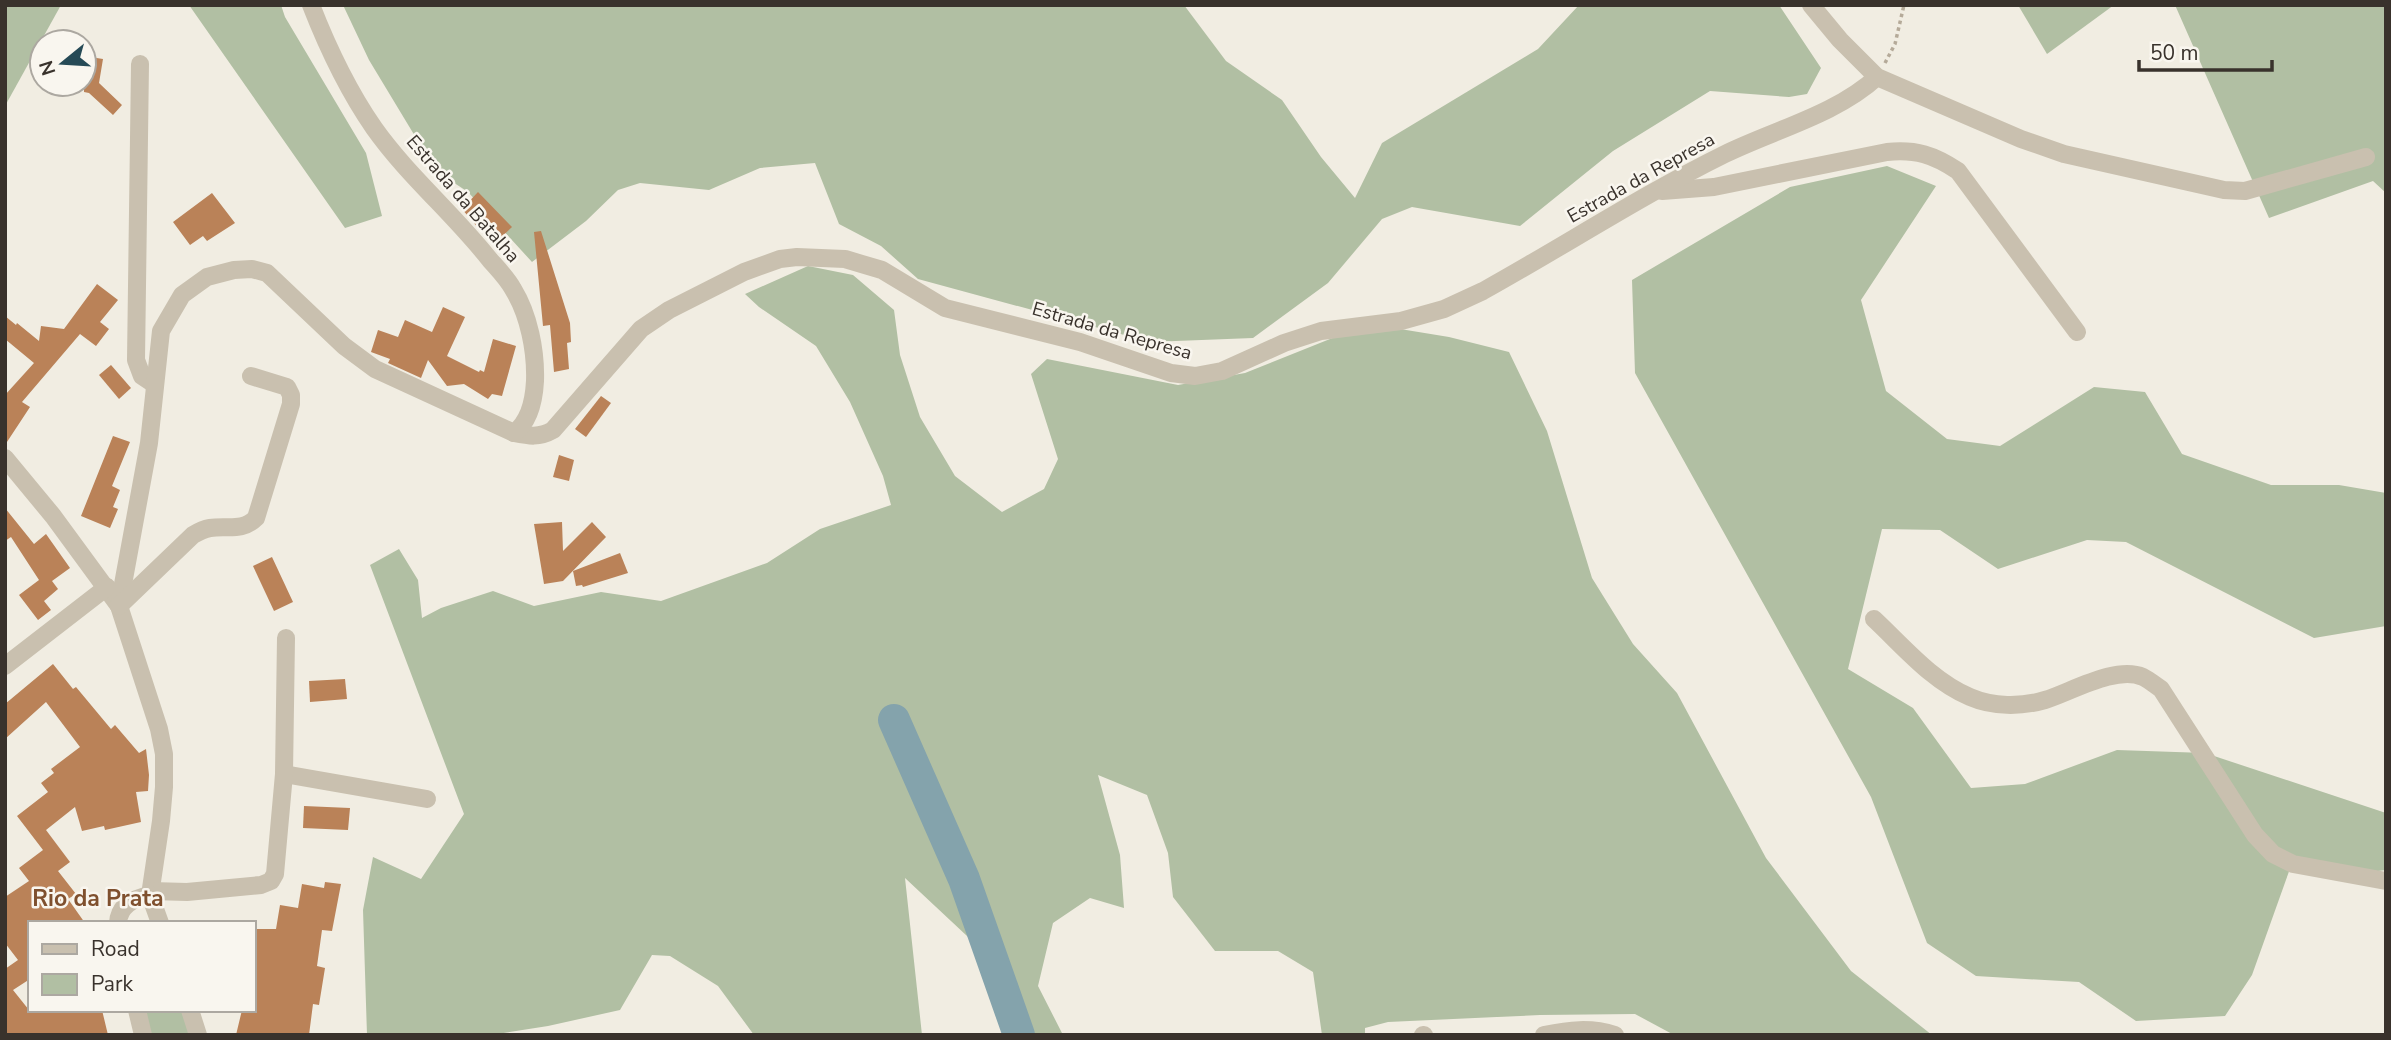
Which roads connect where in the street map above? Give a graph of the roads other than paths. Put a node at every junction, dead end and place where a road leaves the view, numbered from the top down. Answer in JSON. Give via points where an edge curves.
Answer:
{"nodes":[{"id":1,"x":311,"y":5,"type":"edge"},
{"id":2,"x":1811,"y":5,"type":"edge"},
{"id":3,"x":140,"y":64,"type":"dead end"},
{"id":4,"x":1877,"y":77,"type":"junction"},
{"id":5,"x":2367,"y":157,"type":"dead end"},
{"id":6,"x":1655,"y":192,"type":"junction"},
{"id":7,"x":2077,"y":332,"type":"dead end"},
{"id":8,"x":251,"y":376,"type":"dead end"},
{"id":9,"x":154,"y":384,"type":"junction"},
{"id":10,"x":514,"y":433,"type":"junction"},
{"id":11,"x":5,"y":458,"type":"edge"},
{"id":12,"x":107,"y":587,"type":"junction"},
{"id":13,"x":119,"y":606,"type":"junction"},
{"id":14,"x":1874,"y":619,"type":"dead end"},
{"id":15,"x":286,"y":638,"type":"dead end"},
{"id":16,"x":5,"y":666,"type":"edge"},
{"id":17,"x":284,"y":774,"type":"junction"},
{"id":18,"x":427,"y":799,"type":"dead end"},
{"id":19,"x":2386,"y":881,"type":"edge"},
{"id":20,"x":150,"y":893,"type":"junction"},
{"id":21,"x":118,"y":921,"type":"edge"},
{"id":22,"x":159,"y":921,"type":"edge"},
{"id":23,"x":137,"y":1012,"type":"edge"},
{"id":24,"x":191,"y":1012,"type":"edge"},
{"id":25,"x":143,"y":1035,"type":"edge"},
{"id":26,"x":198,"y":1035,"type":"edge"},
{"id":27,"x":1544,"y":1035,"type":"edge"},
{"id":28,"x":1615,"y":1035,"type":"edge"}],
"edges":[{"from":1,"to":10,"type":"street","name":"Estrada da Batalha","via":[[326,43],[374,128],[513,288],[527,320],[535,369],[531,404],[522,427]]},
{"from":2,"to":4,"type":"street"},
{"from":3,"to":9,"type":"street","via":[[136,360],[142,376]]},
{"from":4,"to":5,"type":"street","via":[[2064,154],[2224,190],[2245,191]]},
{"from":4,"to":6,"type":"street","name":"Estrada da Represa","via":[[1844,102],[1724,155]]},
{"from":6,"to":7,"type":"street","via":[[1714,187],[1887,152],[1925,152],[1958,171]]},
{"from":6,"to":10,"type":"street","name":"Estrada da Represa","via":[[1444,309],[1401,321],[1321,331],[1284,342],[1222,371],[1195,376],[945,308],[882,270],[845,259],[780,260],[733,277],[669,310],[641,329],[552,430],[531,436]]},
{"from":8,"to":13,"type":"street","via":[[287,387],[291,396],[256,518],[239,528],[208,528],[193,535]]},
{"from":9,"to":10,"type":"street","via":[[161,331],[183,295],[207,277],[252,269],[267,273],[375,369]]},
{"from":9,"to":13,"type":"street","via":[[149,443]]},
{"from":11,"to":12,"type":"street"},
{"from":12,"to":13,"type":"street"},
{"from":12,"to":16,"type":"street"},
{"from":13,"to":20,"type":"street","via":[[164,754],[162,810]]},
{"from":14,"to":19,"type":"street","via":[[1941,681],[1993,704],[2019,705],[2122,674],[2142,676],[2161,689],[2255,835],[2273,854],[2293,864]]},
{"from":15,"to":17,"type":"street"},
{"from":17,"to":18,"type":"street"},
{"from":17,"to":20,"type":"street","via":[[271,881]]},
{"from":20,"to":21,"type":"street","via":[[125,905]]},
{"from":20,"to":22,"type":"street"},
{"from":23,"to":25,"type":"street"},
{"from":24,"to":26,"type":"street"},
{"from":27,"to":28,"type":"street","via":[[1597,1029]]}]}
